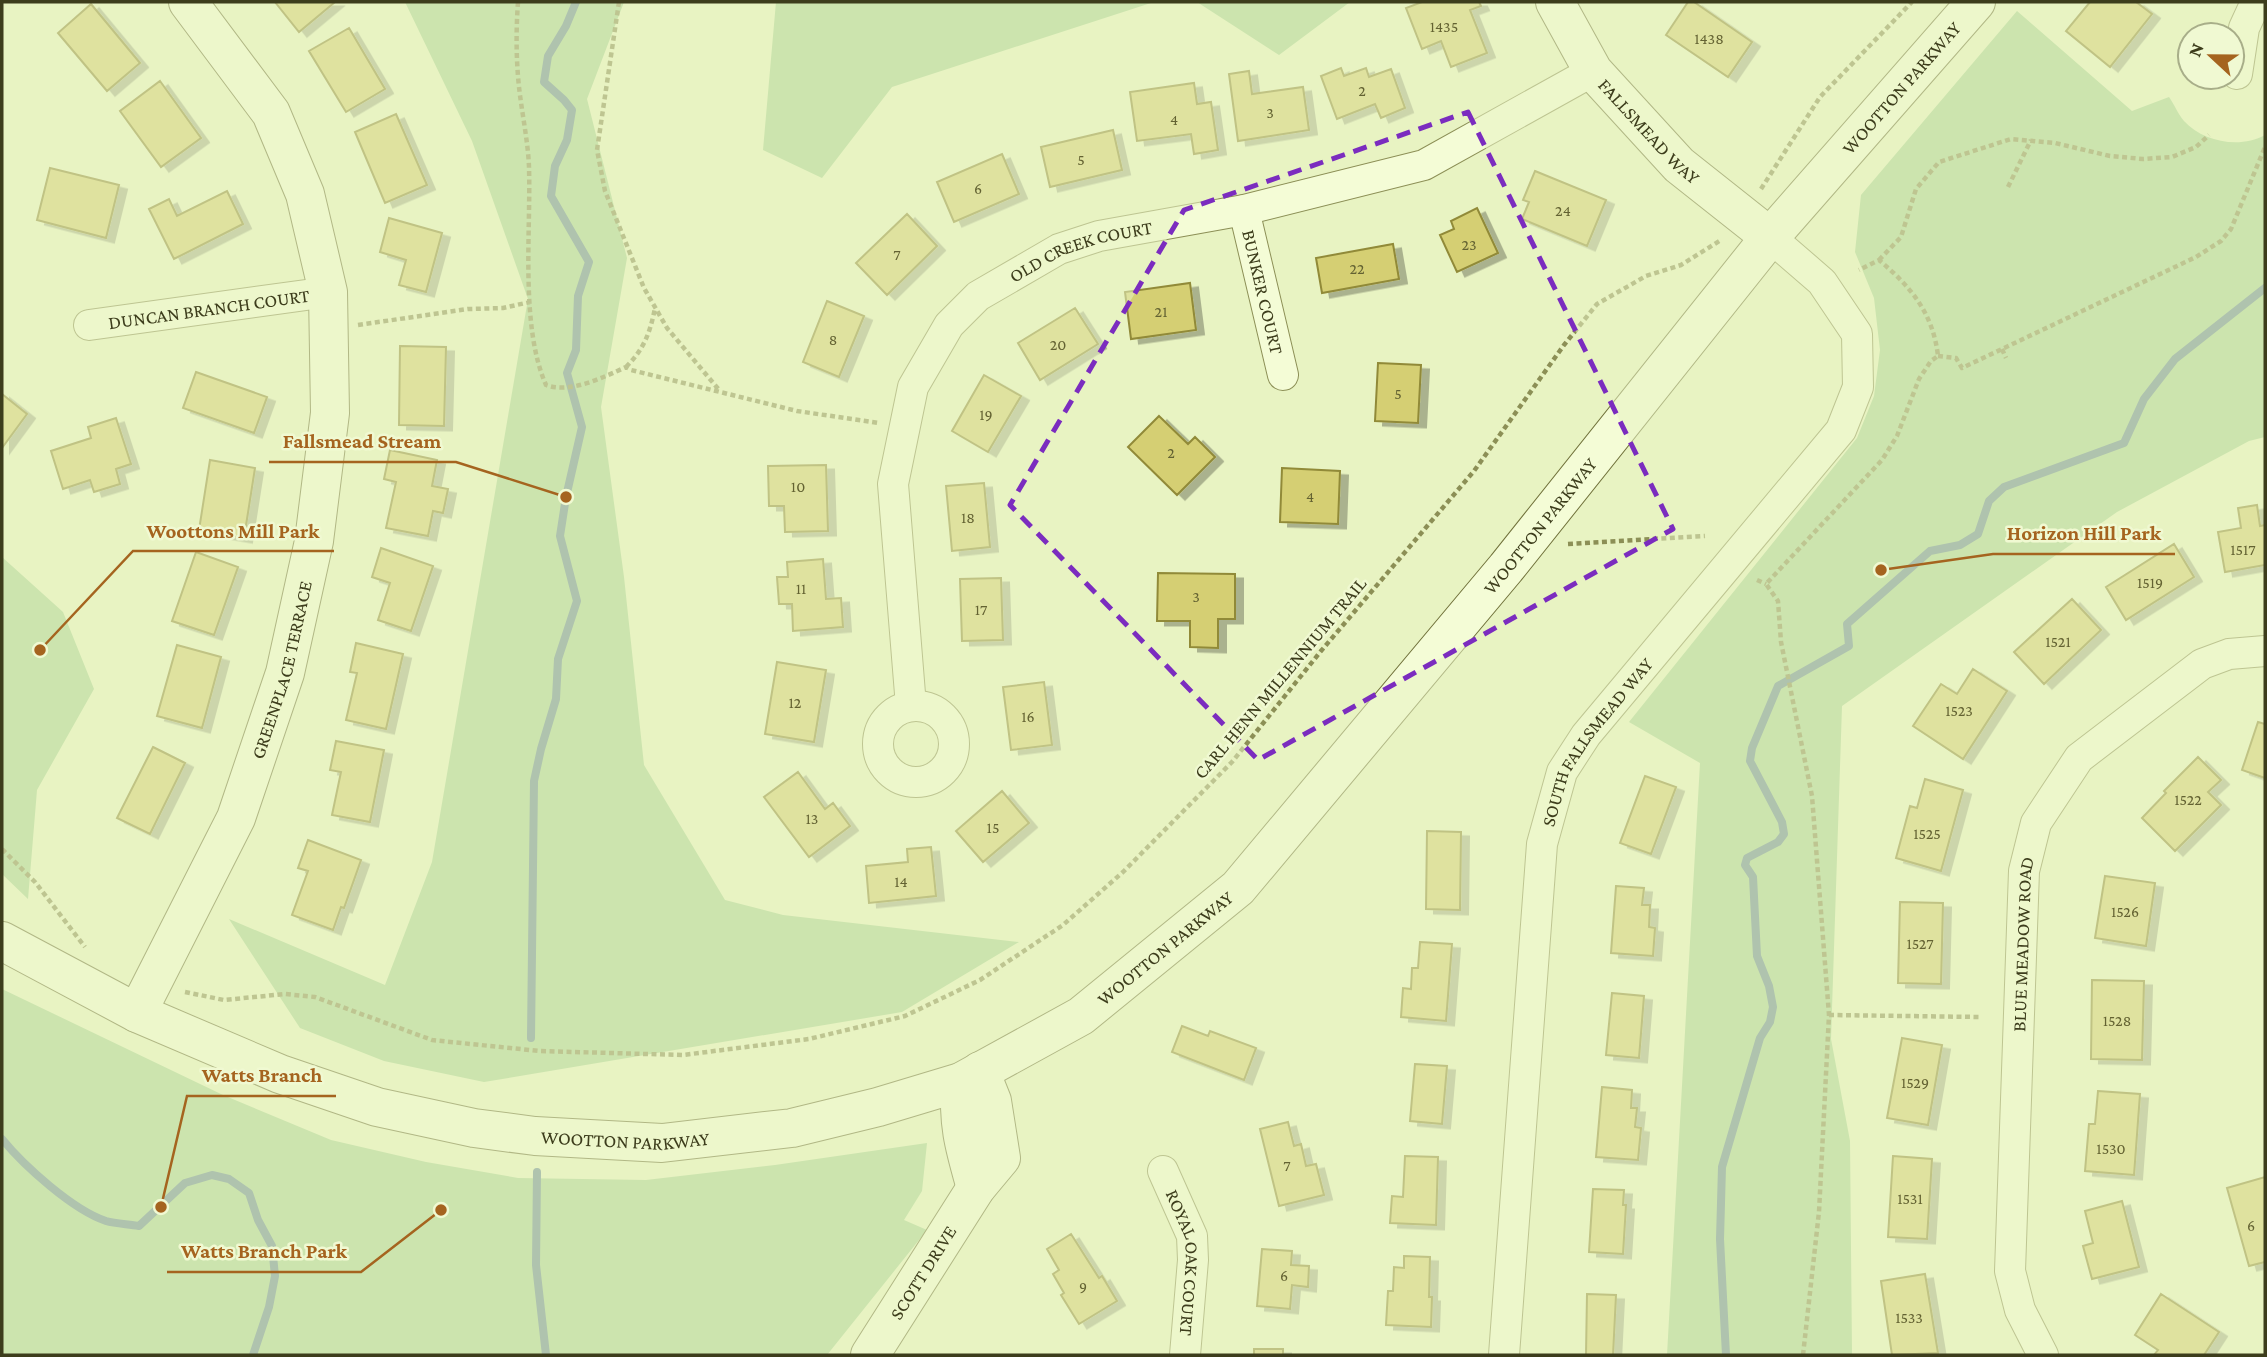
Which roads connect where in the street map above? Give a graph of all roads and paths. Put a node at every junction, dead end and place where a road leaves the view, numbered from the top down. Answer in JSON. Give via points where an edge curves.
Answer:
{"nodes":[{"id":1,"x":188,"y":2,"type":"edge"},
{"id":2,"x":518,"y":2,"type":"edge"},
{"id":3,"x":619,"y":2,"type":"edge"},
{"id":4,"x":1555,"y":2,"type":"edge"},
{"id":5,"x":1912,"y":2,"type":"edge"},
{"id":6,"x":1976,"y":2,"type":"edge"},
{"id":7,"x":2256,"y":2,"type":"edge"},
{"id":8,"x":2246,"y":24,"type":"edge"},
{"id":9,"x":1592,"y":71,"type":"junction"},
{"id":10,"x":2209,"y":135,"type":"dead end"},
{"id":11,"x":2031,"y":140,"type":"junction"},
{"id":12,"x":2265,"y":147,"type":"edge"},
{"id":13,"x":2008,"y":187,"type":"dead end"},
{"id":14,"x":1244,"y":210,"type":"junction"},
{"id":15,"x":1756,"y":226,"type":"junction"},
{"id":16,"x":1879,"y":260,"type":"junction"},
{"id":17,"x":1859,"y":270,"type":"dead end"},
{"id":18,"x":530,"y":302,"type":"junction"},
{"id":19,"x":655,"y":307,"type":"junction"},
{"id":20,"x":328,"y":310,"type":"junction"},
{"id":21,"x":89,"y":325,"type":"dead end"},
{"id":22,"x":2001,"y":349,"type":"junction"},
{"id":23,"x":1938,"y":356,"type":"junction"},
{"id":24,"x":2006,"y":358,"type":"dead end"},
{"id":25,"x":626,"y":367,"type":"junction"},
{"id":26,"x":1283,"y":375,"type":"dead end"},
{"id":27,"x":720,"y":391,"type":"junction"},
{"id":28,"x":905,"y":424,"type":"junction"},
{"id":29,"x":1705,"y":536,"type":"dead end"},
{"id":30,"x":1560,"y":544,"type":"dead end"},
{"id":31,"x":1757,"y":580,"type":"dead end"},
{"id":32,"x":1766,"y":584,"type":"junction"},
{"id":33,"x":2265,"y":651,"type":"edge"},
{"id":34,"x":911,"y":706,"type":"dead end"},
{"id":35,"x":2,"y":849,"type":"edge"},
{"id":36,"x":2,"y":941,"type":"edge"},
{"id":37,"x":95,"y":952,"type":"dead end"},
{"id":38,"x":144,"y":997,"type":"junction"},
{"id":39,"x":1829,"y":1015,"type":"junction"},
{"id":40,"x":1981,"y":1017,"type":"dead end"},
{"id":41,"x":970,"y":1077,"type":"junction"},
{"id":42,"x":1163,"y":1171,"type":"dead end"},
{"id":43,"x":870,"y":1355,"type":"edge"},
{"id":44,"x":1185,"y":1355,"type":"edge"},
{"id":45,"x":1504,"y":1355,"type":"edge"},
{"id":46,"x":1803,"y":1355,"type":"edge"},
{"id":47,"x":2043,"y":1355,"type":"edge"}],
"edges":[{"from":1,"to":20,"type":"main road","name":"GREENPLACE TERRACE","via":[[271,113],[305,194]]},
{"from":2,"to":18,"type":"path","via":[[517,46],[529,164]]},
{"from":3,"to":19,"type":"path","via":[[597,150],[605,191]]},
{"from":4,"to":9,"type":"main road","name":"FALLSMEAD WAY"},
{"from":5,"to":15,"type":"path","name":"CARL HENN MILLENNIUM TRAIL","via":[[1820,97],[1764,184]]},
{"from":6,"to":15,"type":"main road","name":"WOOTTON PARKWAY"},
{"from":7,"to":8,"type":"street"},
{"from":9,"to":14,"type":"street","name":"OLD CREEK COURT","via":[[1424,165]]},
{"from":9,"to":15,"type":"main road","name":"FALLSMEAD WAY","via":[[1679,165]]},
{"from":10,"to":11,"type":"path","via":[[2196,147],[2172,157],[2143,159]]},
{"from":11,"to":13,"type":"path"},
{"from":11,"to":16,"type":"path","via":[[2011,139],[1939,162],[1916,189],[1901,237]]},
{"from":12,"to":22,"type":"path","via":[[2231,229],[2221,241]]},
{"from":14,"to":26,"type":"street","name":"BUNKER COURT"},
{"from":14,"to":28,"type":"street","name":"OLD CREEK COURT","via":[[1099,236],[1059,249],[978,296],[949,325],[913,387]]},
{"from":15,"to":38,"type":"path","name":"CARL HENN MILLENNIUM TRAIL","via":[[1681,265],[1646,276],[1597,304],[1474,471],[1231,762],[1123,872],[1063,925],[980,980],[905,1016],[809,1039],[683,1055],[539,1051],[432,1040],[315,997]]},
{"from":15,"to":41,"type":"main road","name":"WOOTTON PARKWAY","via":[[1506,568],[1238,888],[1081,1016]]},
{"from":15,"to":45,"type":"street","name":"SOUTH FALLSMEAD WAY","via":[[1822,282],[1857,334],[1858,387],[1841,430],[1586,735],[1562,772],[1542,844]]},
{"from":16,"to":17,"type":"path"},
{"from":16,"to":23,"type":"path","via":[[1905,282],[1922,307],[1936,335]]},
{"from":18,"to":20,"type":"path","via":[[503,308]]},
{"from":18,"to":25,"type":"path","via":[[531,330],[546,385],[555,388],[588,382]]},
{"from":19,"to":25,"type":"path","via":[[641,352]]},
{"from":19,"to":27,"type":"path","via":[[683,350]]},
{"from":20,"to":21,"type":"street","name":"DUNCAN BRANCH COURT"},
{"from":20,"to":38,"type":"main road","name":"GREENPLACE TERRACE","via":[[330,412],[316,528],[285,673],[236,818]]},
{"from":22,"to":23,"type":"path","via":[[1962,368],[1956,358]]},
{"from":22,"to":24,"type":"path"},
{"from":23,"to":32,"type":"path","via":[[1919,379],[1882,460]]},
{"from":25,"to":27,"type":"path"},
{"from":27,"to":28,"type":"path","via":[[807,413]]},
{"from":28,"to":34,"type":"street","name":"OLD CREEK COURT","via":[[892,484]]},
{"from":29,"to":30,"type":"path"},
{"from":31,"to":32,"type":"path"},
{"from":32,"to":39,"type":"path","via":[[1779,601],[1781,642],[1812,796]]},
{"from":33,"to":47,"type":"street","name":"BLUE MEADOW ROAD","via":[[2229,654],[2202,664],[2079,758],[2036,823],[2024,871],[2010,1270],[2020,1310]]},
{"from":35,"to":37,"type":"path","via":[[35,882],[84,946]]},
{"from":36,"to":38,"type":"main road","name":"WOOTTON PARKWAY"},
{"from":38,"to":41,"type":"main road","name":"WOOTTON PARKWAY","via":[[280,1074],[377,1107],[535,1136],[663,1143],[792,1128]]},
{"from":39,"to":40,"type":"path"},
{"from":39,"to":46,"type":"path","via":[[1819,1212]]},
{"from":41,"to":43,"type":"main road","name":"SCOTT DRIVE","via":[[992,1101],[1001,1158],[976,1188]]},
{"from":42,"to":44,"type":"street","name":"ROYAL OAK COURT","via":[[1192,1236]]}]}
